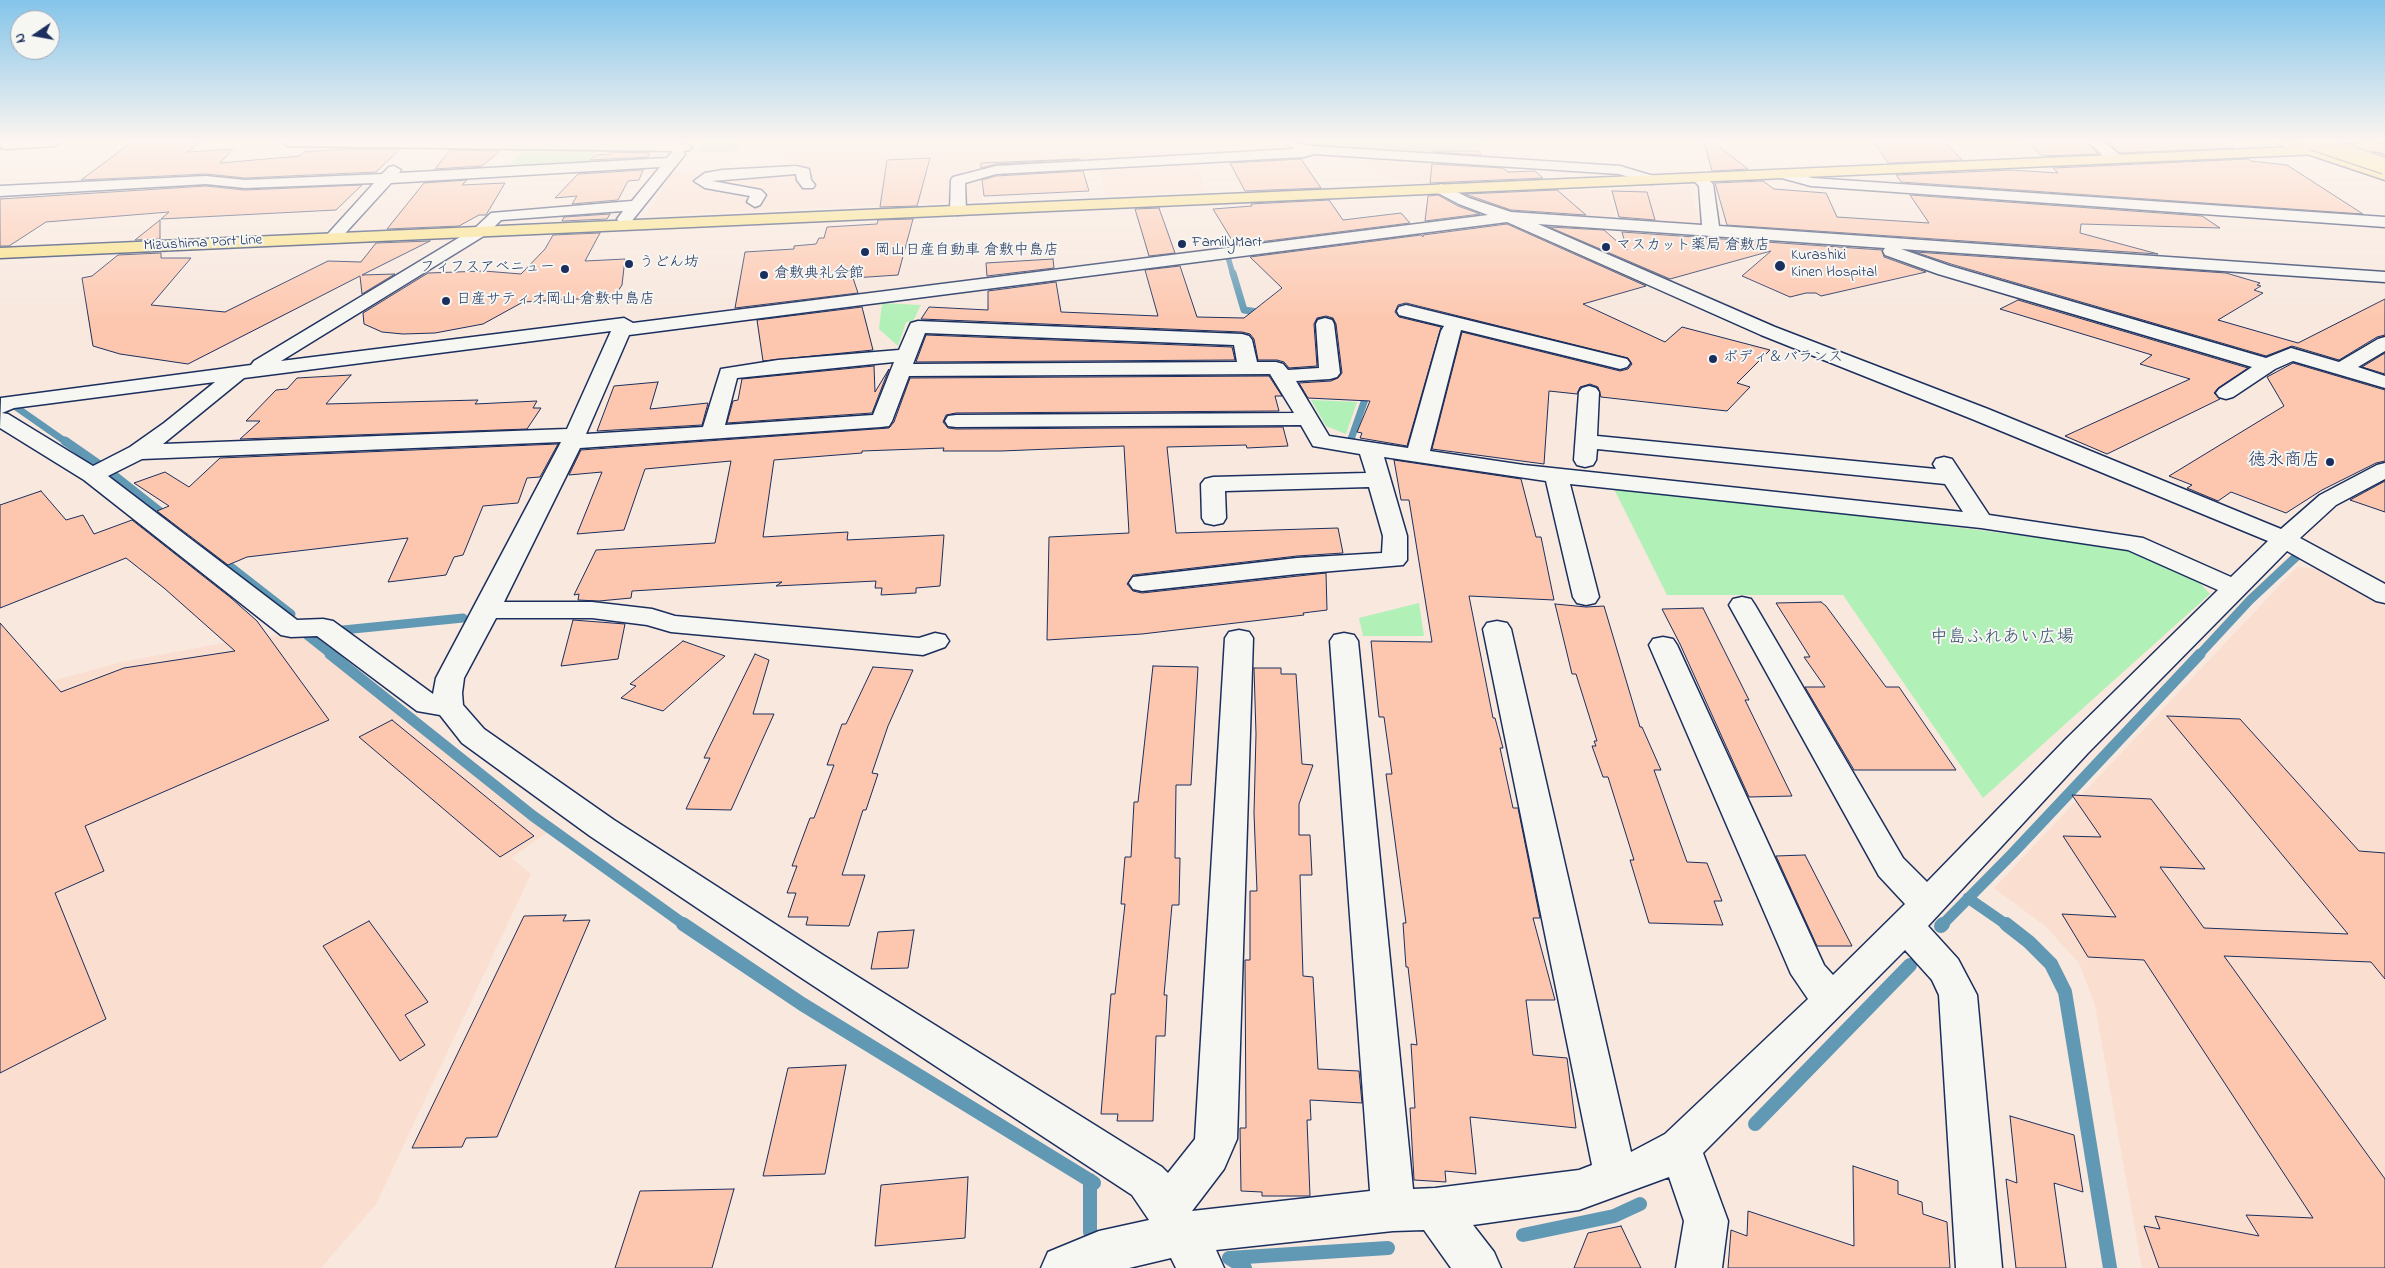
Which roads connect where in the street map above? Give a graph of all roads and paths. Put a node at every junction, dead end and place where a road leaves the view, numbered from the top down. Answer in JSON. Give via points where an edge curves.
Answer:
{"nodes":[{"id":1,"x":366,"y":201,"type":"edge"},
{"id":2,"x":640,"y":201,"type":"edge"},
{"id":3,"x":958,"y":201,"type":"edge"},
{"id":4,"x":1161,"y":201,"type":"edge"},
{"id":5,"x":1464,"y":201,"type":"edge"},
{"id":6,"x":1708,"y":201,"type":"edge"},
{"id":7,"x":2086,"y":201,"type":"edge"},
{"id":8,"x":637,"y":205,"type":"junction"},
{"id":9,"x":958,"y":210,"type":"junction"},
{"id":10,"x":1508,"y":217,"type":"junction"},
{"id":11,"x":2385,"y":222,"type":"edge"},
{"id":12,"x":621,"y":224,"type":"junction"},
{"id":13,"x":1711,"y":228,"type":"junction"},
{"id":14,"x":481,"y":231,"type":"junction"},
{"id":15,"x":333,"y":238,"type":"junction"},
{"id":16,"x":1864,"y":241,"type":"junction"},
{"id":17,"x":0,"y":253,"type":"edge"},
{"id":18,"x":2385,"y":277,"type":"edge"},
{"id":19,"x":1406,"y":311,"type":"dead end"},
{"id":20,"x":1326,"y":324,"type":"dead end"},
{"id":21,"x":1456,"y":324,"type":"junction"},
{"id":22,"x":622,"y":328,"type":"junction"},
{"id":23,"x":2385,"y":343,"type":"edge"},
{"id":24,"x":904,"y":363,"type":"junction"},
{"id":25,"x":1620,"y":363,"type":"dead end"},
{"id":26,"x":2268,"y":366,"type":"junction"},
{"id":27,"x":1248,"y":367,"type":"junction"},
{"id":28,"x":2341,"y":369,"type":"junction"},
{"id":29,"x":240,"y":374,"type":"junction"},
{"id":30,"x":1284,"y":376,"type":"junction"},
{"id":31,"x":2385,"y":382,"type":"edge"},
{"id":32,"x":1589,"y":392,"type":"dead end"},
{"id":33,"x":2226,"y":393,"type":"dead end"},
{"id":34,"x":2,"y":410,"type":"edge"},
{"id":35,"x":1307,"y":419,"type":"junction"},
{"id":36,"x":956,"y":420,"type":"dead end"},
{"id":37,"x":712,"y":432,"type":"junction"},
{"id":38,"x":573,"y":439,"type":"junction"},
{"id":39,"x":1586,"y":442,"type":"junction"},
{"id":40,"x":1370,"y":449,"type":"junction"},
{"id":41,"x":138,"y":452,"type":"junction"},
{"id":42,"x":1418,"y":452,"type":"junction"},
{"id":43,"x":2385,"y":470,"type":"edge"},
{"id":44,"x":99,"y":471,"type":"junction"},
{"id":45,"x":1556,"y":476,"type":"junction"},
{"id":46,"x":1584,"y":479,"type":"junction"},
{"id":47,"x":1380,"y":480,"type":"junction"},
{"id":48,"x":1214,"y":518,"type":"dead end"},
{"id":49,"x":1981,"y":521,"type":"junction"},
{"id":50,"x":2284,"y":539,"type":"junction"},
{"id":51,"x":1142,"y":583,"type":"dead end"},
{"id":52,"x":2235,"y":588,"type":"junction"},
{"id":53,"x":2385,"y":594,"type":"edge"},
{"id":54,"x":1586,"y":597,"type":"dead end"},
{"id":55,"x":1742,"y":605,"type":"dead end"},
{"id":56,"x":487,"y":610,"type":"junction"},
{"id":57,"x":1497,"y":629,"type":"dead end"},
{"id":58,"x":1239,"y":638,"type":"dead end"},
{"id":59,"x":935,"y":641,"type":"dead end"},
{"id":60,"x":1344,"y":641,"type":"dead end"},
{"id":61,"x":1663,"y":645,"type":"dead end"},
{"id":62,"x":449,"y":707,"type":"junction"},
{"id":63,"x":1916,"y":916,"type":"junction"},
{"id":64,"x":1831,"y":1001,"type":"junction"},
{"id":65,"x":1680,"y":1148,"type":"junction"},
{"id":66,"x":1616,"y":1178,"type":"junction"},
{"id":67,"x":1414,"y":1209,"type":"junction"},
{"id":68,"x":1183,"y":1236,"type":"edge"},
{"id":69,"x":1064,"y":1268,"type":"edge"},
{"id":70,"x":1478,"y":1268,"type":"edge"},
{"id":71,"x":1699,"y":1268,"type":"edge"},
{"id":72,"x":1979,"y":1268,"type":"edge"}],
"edges":[{"from":1,"to":15,"type":"street"},
{"from":2,"to":8,"type":"street"},
{"from":3,"to":9,"type":"street"},
{"from":4,"to":9,"type":"main road","name":"Mizushima Port Line"},
{"from":5,"to":10,"type":"street"},
{"from":6,"to":13,"type":"street"},
{"from":7,"to":11,"type":"street"},
{"from":8,"to":12,"type":"street"},
{"from":8,"to":14,"type":"street","via":[[497,216]]},
{"from":9,"to":12,"type":"main road","name":"Mizushima Port Line"},
{"from":10,"to":13,"type":"street"},
{"from":10,"to":22,"type":"street"},
{"from":10,"to":50,"type":"street","via":[[1768,331]]},
{"from":12,"to":14,"type":"main road","name":"Mizushima Port Line"},
{"from":13,"to":16,"type":"street"},
{"from":14,"to":15,"type":"main road","name":"Mizushima Port Line"},
{"from":14,"to":29,"type":"street"},
{"from":15,"to":17,"type":"main road","name":"Mizushima Port Line"},
{"from":16,"to":18,"type":"street"},
{"from":16,"to":26,"type":"street","via":[[1944,270]]},
{"from":19,"to":21,"type":"street"},
{"from":20,"to":30,"type":"street","via":[[1330,374]]},
{"from":21,"to":25,"type":"street"},
{"from":21,"to":42,"type":"street","via":[[1450,331]]},
{"from":22,"to":29,"type":"street"},
{"from":22,"to":38,"type":"street"},
{"from":23,"to":28,"type":"street"},
{"from":24,"to":27,"type":"street"},
{"from":24,"to":27,"type":"street","via":[[918,327],[1242,340]]},
{"from":24,"to":37,"type":"street","via":[[881,421]]},
{"from":24,"to":37,"type":"street","via":[[778,366],[728,373]]},
{"from":26,"to":28,"type":"street","via":[[2291,354]]},
{"from":26,"to":33,"type":"street"},
{"from":27,"to":30,"type":"street","via":[[1276,368]]},
{"from":28,"to":31,"type":"street"},
{"from":29,"to":34,"type":"street","via":[[68,394]]},
{"from":29,"to":41,"type":"street"},
{"from":30,"to":35,"type":"street"},
{"from":32,"to":39,"type":"street"},
{"from":34,"to":44,"type":"street"},
{"from":35,"to":36,"type":"street"},
{"from":35,"to":40,"type":"street","via":[[1322,441]]},
{"from":37,"to":38,"type":"street"},
{"from":38,"to":41,"type":"street"},
{"from":38,"to":56,"type":"street"},
{"from":39,"to":46,"type":"street"},
{"from":39,"to":49,"type":"street","via":[[1949,471]]},
{"from":40,"to":42,"type":"street"},
{"from":40,"to":47,"type":"street"},
{"from":41,"to":44,"type":"street"},
{"from":42,"to":45,"type":"street"},
{"from":43,"to":50,"type":"street","via":[[2328,500]]},
{"from":44,"to":62,"type":"street","via":[[291,630],[323,627],[427,704]]},
{"from":45,"to":46,"type":"street"},
{"from":45,"to":54,"type":"street"},
{"from":46,"to":49,"type":"street"},
{"from":47,"to":48,"type":"street","via":[[1213,484]]},
{"from":47,"to":51,"type":"street","via":[[1395,536],[1394,560],[1297,566]]},
{"from":49,"to":52,"type":"street","via":[[2134,543]]},
{"from":50,"to":52,"type":"street"},
{"from":50,"to":53,"type":"street"},
{"from":52,"to":63,"type":"street","via":[[2077,746]]},
{"from":55,"to":63,"type":"street"},
{"from":56,"to":59,"type":"street","via":[[592,610],[652,617],[671,624],[923,647]]},
{"from":56,"to":62,"type":"street","via":[[450,678]]},
{"from":57,"to":66,"type":"street"},
{"from":58,"to":68,"type":"street","via":[[1216,1139]]},
{"from":60,"to":67,"type":"street"},
{"from":61,"to":64,"type":"street","via":[[1810,974]]},
{"from":62,"to":68,"type":"street","via":[[473,736],[602,828],[1147,1182],[1158,1193]]},
{"from":63,"to":64,"type":"street"},
{"from":63,"to":72,"type":"street","via":[[1958,995]]},
{"from":64,"to":65,"type":"street"},
{"from":65,"to":66,"type":"street","via":[[1653,1164]]},
{"from":65,"to":71,"type":"street","via":[[1706,1221]]},
{"from":66,"to":67,"type":"street","via":[[1579,1190]]},
{"from":67,"to":68,"type":"street","via":[[1234,1226]]},
{"from":67,"to":70,"type":"street"},
{"from":68,"to":69,"type":"street","via":[[1099,1253]]}]}
